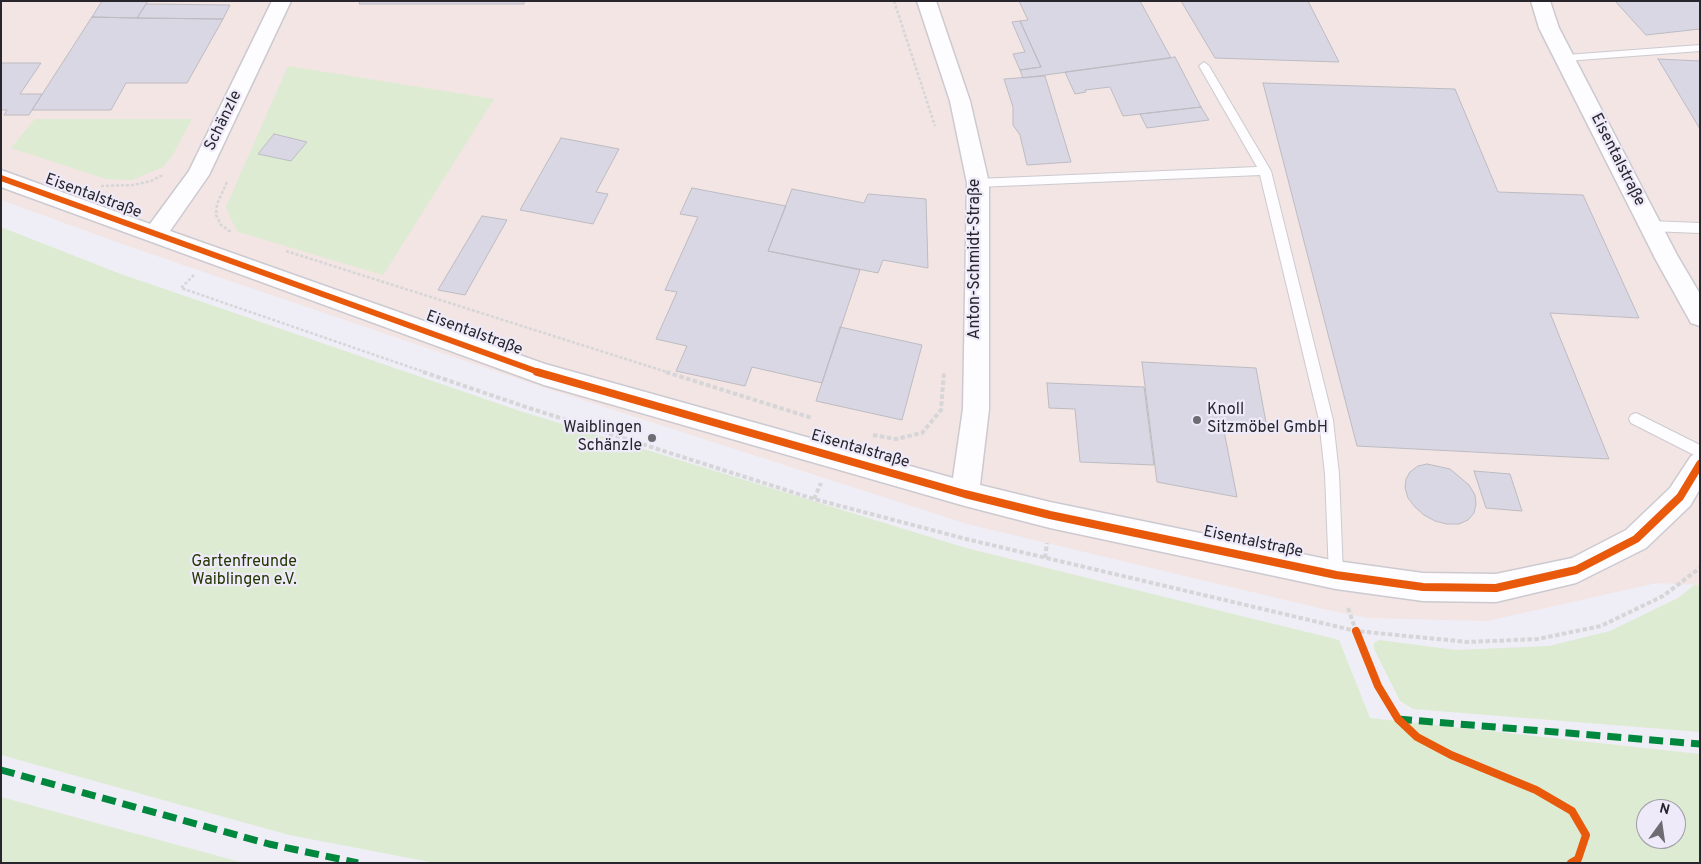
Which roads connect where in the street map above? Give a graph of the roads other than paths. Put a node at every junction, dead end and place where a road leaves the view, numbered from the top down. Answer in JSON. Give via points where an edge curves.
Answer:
{"nodes":[{"id":1,"x":282,"y":1,"type":"edge"},
{"id":2,"x":926,"y":1,"type":"edge"},
{"id":3,"x":1540,"y":1,"type":"edge"},
{"id":4,"x":1700,"y":48,"type":"edge"},
{"id":5,"x":1566,"y":58,"type":"junction"},
{"id":6,"x":1204,"y":66,"type":"dead end"},
{"id":7,"x":1265,"y":171,"type":"junction"},
{"id":8,"x":1,"y":178,"type":"edge"},
{"id":9,"x":978,"y":183,"type":"junction"},
{"id":10,"x":1650,"y":226,"type":"junction"},
{"id":11,"x":1700,"y":228,"type":"edge"},
{"id":12,"x":155,"y":235,"type":"junction"},
{"id":13,"x":1700,"y":316,"type":"edge"},
{"id":14,"x":1636,"y":419,"type":"dead end"},
{"id":15,"x":1700,"y":452,"type":"edge"},
{"id":16,"x":1700,"y":464,"type":"edge"},
{"id":17,"x":965,"y":494,"type":"junction"},
{"id":18,"x":1336,"y":575,"type":"junction"}],
"edges":[{"from":1,"to":12,"type":"street","name":"Schänzle","via":[[198,175]]},
{"from":2,"to":9,"type":"street","name":"Anton-Schmidt-Straße","via":[[960,101]]},
{"from":3,"to":5,"type":"street","name":"Eisentalstraße","via":[[1549,28]]},
{"from":4,"to":5,"type":"lane"},
{"from":5,"to":10,"type":"street","name":"Eisentalstraße"},
{"from":6,"to":7,"type":"lane"},
{"from":7,"to":9,"type":"lane"},
{"from":7,"to":18,"type":"lane","via":[[1326,420],[1332,474]]},
{"from":8,"to":12,"type":"street","name":"Eisentalstraße"},
{"from":9,"to":17,"type":"street","name":"Anton-Schmidt-Straße","via":[[976,409]]},
{"from":10,"to":11,"type":"lane"},
{"from":10,"to":13,"type":"street","name":"Eisentalstraße"},
{"from":12,"to":17,"type":"street","name":"Eisentalstraße","via":[[544,374]]},
{"from":14,"to":15,"type":"lane"},
{"from":16,"to":18,"type":"street","name":"Eisentalstraße","via":[[1680,497],[1636,540],[1576,570],[1496,588],[1423,587]]},
{"from":17,"to":18,"type":"street","name":"Eisentalstraße"}]}
